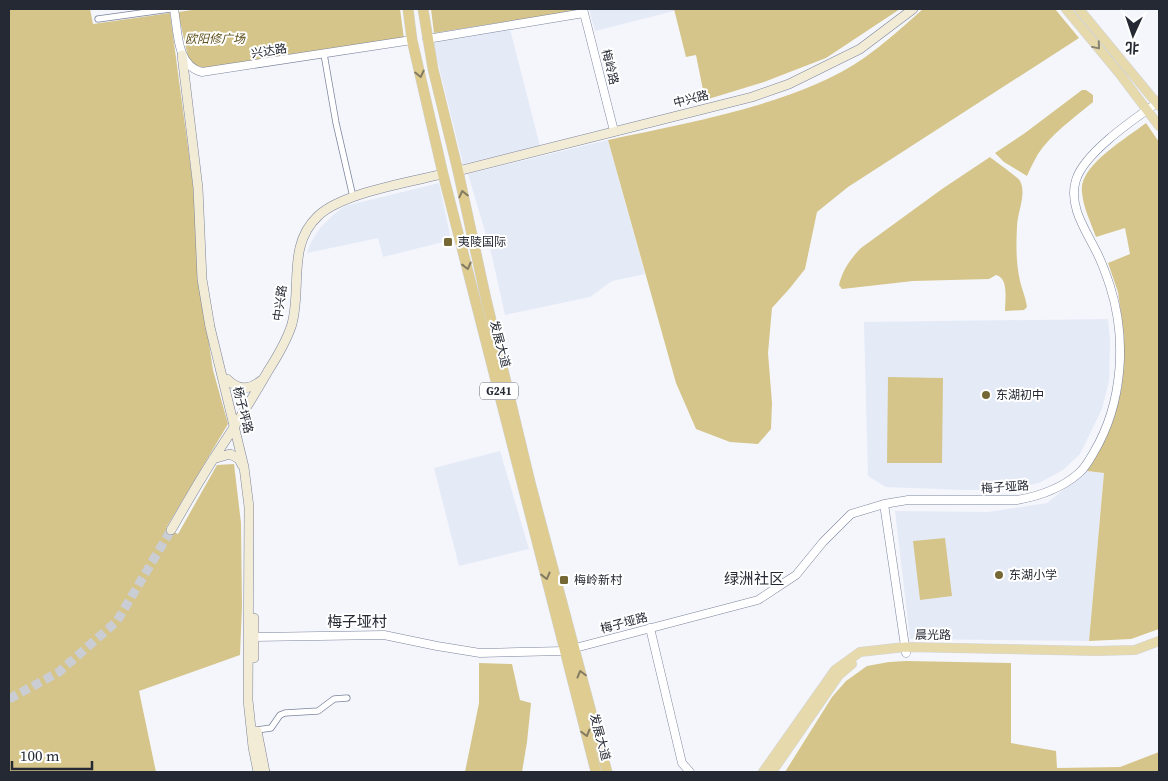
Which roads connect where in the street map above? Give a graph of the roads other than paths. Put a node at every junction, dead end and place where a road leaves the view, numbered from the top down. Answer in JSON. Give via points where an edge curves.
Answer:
{"nodes":[{"id":1,"x":172,"y":9,"type":"edge"},
{"id":2,"x":408,"y":9,"type":"edge"},
{"id":3,"x":423,"y":9,"type":"edge"},
{"id":4,"x":913,"y":9,"type":"edge"},
{"id":5,"x":1066,"y":9,"type":"edge"},
{"id":6,"x":1079,"y":9,"type":"edge"},
{"id":7,"x":584,"y":11,"type":"edge"},
{"id":8,"x":98,"y":19,"type":"dead end"},
{"id":9,"x":427,"y":39,"type":"junction"},
{"id":10,"x":412,"y":40,"type":"junction"},
{"id":11,"x":324,"y":54,"type":"junction"},
{"id":12,"x":182,"y":55,"type":"junction"},
{"id":13,"x":188,"y":65,"type":"junction"},
{"id":14,"x":1158,"y":104,"type":"edge"},
{"id":15,"x":1148,"y":110,"type":"junction"},
{"id":16,"x":1159,"y":126,"type":"edge"},
{"id":17,"x":614,"y":131,"type":"junction"},
{"id":18,"x":458,"y":171,"type":"junction"},
{"id":19,"x":443,"y":174,"type":"junction"},
{"id":20,"x":353,"y":197,"type":"junction"},
{"id":21,"x":264,"y":378,"type":"junction"},
{"id":22,"x":225,"y":380,"type":"junction"},
{"id":23,"x":238,"y":423,"type":"junction"},
{"id":24,"x":213,"y":459,"type":"junction"},
{"id":25,"x":244,"y":467,"type":"junction"},
{"id":26,"x":884,"y":504,"type":"junction"},
{"id":27,"x":171,"y":530,"type":"tunnel mouth"},
{"id":28,"x":650,"y":628,"type":"junction"},
{"id":29,"x":251,"y":637,"type":"junction"},
{"id":30,"x":1159,"y":641,"type":"edge"},
{"id":31,"x":1159,"y":646,"type":"edge"},
{"id":32,"x":570,"y":649,"type":"junction"},
{"id":33,"x":905,"y":650,"type":"junction"},
{"id":34,"x":347,"y":698,"type":"dead end"},
{"id":35,"x":257,"y":730,"type":"junction"},
{"id":36,"x":258,"y":772,"type":"edge"},
{"id":37,"x":265,"y":772,"type":"edge"},
{"id":38,"x":596,"y":772,"type":"edge"},
{"id":39,"x":607,"y":772,"type":"edge"},
{"id":40,"x":690,"y":772,"type":"edge"},
{"id":41,"x":763,"y":772,"type":"edge"},
{"id":42,"x":772,"y":772,"type":"edge"}],
"edges":[{"from":1,"to":8,"type":"street"},
{"from":1,"to":12,"type":"street"},
{"from":2,"to":10,"type":"highway","name":"发展大道","number":"G241"},
{"from":3,"to":9,"type":"highway","name":"发展大道","number":"G241"},
{"from":4,"to":17,"type":"main road","name":"中兴路","via":[[860,49],[790,84],[752,97]]},
{"from":5,"to":15,"type":"main road","one_way":true},
{"from":6,"to":14,"type":"main road"},
{"from":7,"to":9,"type":"street"},
{"from":7,"to":17,"type":"street","name":"梅岭路"},
{"from":9,"to":18,"type":"highway","name":"发展大道","number":"G241"},
{"from":10,"to":11,"type":"street","name":"兴达路"},
{"from":10,"to":19,"type":"highway","name":"发展大道","number":"G241","one_way":true},
{"from":11,"to":13,"type":"street","name":"兴达路","via":[[206,72]]},
{"from":11,"to":20,"type":"street"},
{"from":12,"to":13,"type":"street"},
{"from":12,"to":22,"type":"main road","name":"杨子坪路","via":[[198,188],[202,279],[210,327]]},
{"from":13,"to":22,"type":"main road","name":"杨子坪路","via":[[203,188],[207,275]]},
{"from":14,"to":15,"type":"street","name":"梅子垭路"},
{"from":15,"to":16,"type":"main road"},
{"from":15,"to":26,"type":"street","name":"梅子垭路","via":[[1091,156],[1075,182],[1074,203],[1106,272],[1120,336],[1119,369],[1112,407],[1100,441],[1086,465],[1059,487],[1017,500],[908,500]]},
{"from":17,"to":18,"type":"main road","name":"中兴路"},
{"from":32,"to":18,"type":"highway","name":"发展大道","number":"G241","one_way":true},
{"from":19,"to":20,"type":"main road","name":"中兴路"},
{"from":19,"to":32,"type":"highway","name":"发展大道","number":"G241","one_way":true,"via":[[532,518]]},
{"from":20,"to":21,"type":"main road","name":"中兴路","via":[[326,209],[305,233],[298,253],[292,324]]},
{"from":21,"to":22,"type":"main road","via":[[245,389]]},
{"from":21,"to":23,"type":"main road","name":"中兴路"},
{"from":22,"to":23,"type":"main road","name":"杨子坪路"},
{"from":23,"to":24,"type":"main road","name":"中兴路"},
{"from":23,"to":25,"type":"main road","name":"杨子坪路"},
{"from":23,"to":29,"type":"main road","via":[[254,505]]},
{"from":24,"to":25,"type":"main road","via":[[230,454]]},
{"from":24,"to":27,"type":"main road","name":"中兴路"},
{"from":25,"to":29,"type":"main road","name":"杨子坪路","via":[[249,507]]},
{"from":26,"to":28,"type":"street","name":"梅子垭路","via":[[851,514],[796,576],[758,600]]},
{"from":26,"to":33,"type":"street"},
{"from":28,"to":32,"type":"street","name":"梅子垭路"},
{"from":28,"to":40,"type":"street","via":[[682,763]]},
{"from":29,"to":32,"type":"street","name":"梅子垭路","via":[[384,635],[480,653]]},
{"from":29,"to":35,"type":"main road"},
{"from":29,"to":36,"type":"main road","name":"杨子坪路","via":[[248,700]]},
{"from":30,"to":33,"type":"main road","name":"晨光路","via":[[1135,650]]},
{"from":31,"to":33,"type":"main road","name":"晨光路","via":[[1135,654],[1096,656]]},
{"from":32,"to":38,"type":"highway","name":"发展大道","number":"G241","one_way":true},
{"from":39,"to":32,"type":"highway","name":"发展大道","number":"G241","one_way":true},
{"from":33,"to":41,"type":"main road","name":"晨光路","via":[[860,652],[835,670]]},
{"from":33,"to":42,"type":"main road","name":"晨光路","via":[[861,657],[839,675]]},
{"from":34,"to":35,"type":"street","via":[[334,699],[318,711],[285,713],[271,728]]},
{"from":35,"to":37,"type":"main road"}]}
